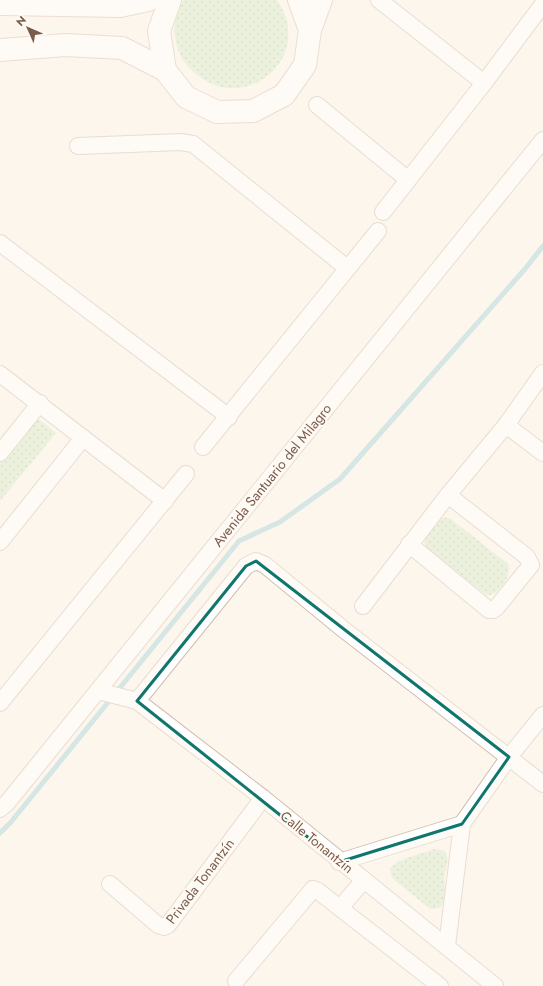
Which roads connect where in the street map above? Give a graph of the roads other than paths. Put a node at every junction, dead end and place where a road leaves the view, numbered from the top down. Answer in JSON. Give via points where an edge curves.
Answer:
{"nodes":[{"id":1,"x":148,"y":0,"type":"edge"},
{"id":2,"x":170,"y":0,"type":"edge"},
{"id":3,"x":299,"y":0,"type":"edge"},
{"id":4,"x":321,"y":0,"type":"edge"},
{"id":5,"x":379,"y":0,"type":"edge"},
{"id":6,"x":0,"y":4,"type":"edge"},
{"id":7,"x":543,"y":4,"type":"edge"},
{"id":8,"x":310,"y":30,"type":"junction"},
{"id":9,"x":0,"y":50,"type":"edge"},
{"id":10,"x":165,"y":70,"type":"junction"},
{"id":11,"x":484,"y":83,"type":"junction"},
{"id":12,"x":317,"y":105,"type":"dead end"},
{"id":13,"x":543,"y":140,"type":"edge"},
{"id":14,"x":78,"y":146,"type":"dead end"},
{"id":15,"x":407,"y":179,"type":"junction"},
{"id":16,"x":383,"y":212,"type":"dead end"},
{"id":17,"x":378,"y":231,"type":"dead end"},
{"id":18,"x":0,"y":243,"type":"edge"},
{"id":19,"x":347,"y":268,"type":"junction"},
{"id":20,"x":543,"y":373,"type":"edge"},
{"id":21,"x":0,"y":374,"type":"edge"},
{"id":22,"x":40,"y":403,"type":"junction"},
{"id":23,"x":229,"y":417,"type":"junction"},
{"id":24,"x":506,"y":425,"type":"junction"},
{"id":25,"x":83,"y":438,"type":"junction"},
{"id":26,"x":203,"y":447,"type":"dead end"},
{"id":27,"x":543,"y":452,"type":"edge"},
{"id":28,"x":0,"y":453,"type":"edge"},
{"id":29,"x":186,"y":474,"type":"dead end"},
{"id":30,"x":448,"y":495,"type":"junction"},
{"id":31,"x":164,"y":501,"type":"junction"},
{"id":32,"x":0,"y":542,"type":"edge"},
{"id":33,"x":409,"y":544,"type":"junction"},
{"id":34,"x":363,"y":606,"type":"dead end"},
{"id":35,"x":98,"y":691,"type":"junction"},
{"id":36,"x":137,"y":701,"type":"junction"},
{"id":37,"x":0,"y":703,"type":"edge"},
{"id":38,"x":543,"y":715,"type":"edge"},
{"id":39,"x":509,"y":757,"type":"junction"},
{"id":40,"x":543,"y":784,"type":"edge"},
{"id":41,"x":263,"y":798,"type":"junction"},
{"id":42,"x":0,"y":809,"type":"edge"},
{"id":43,"x":462,"y":824,"type":"junction"},
{"id":44,"x":340,"y":862,"type":"junction"},
{"id":45,"x":364,"y":880,"type":"junction"},
{"id":46,"x":110,"y":884,"type":"dead end"},
{"id":47,"x":340,"y":908,"type":"junction"},
{"id":48,"x":447,"y":946,"type":"junction"},
{"id":49,"x":236,"y":980,"type":"dead end"},
{"id":50,"x":440,"y":986,"type":"edge"},
{"id":51,"x":495,"y":986,"type":"edge"}],
"edges":[{"from":1,"to":6,"type":"street","via":[[120,6]]},
{"from":2,"to":10,"type":"street","via":[[159,31]]},
{"from":3,"to":8,"type":"street"},
{"from":4,"to":8,"type":"street"},
{"from":5,"to":11,"type":"street"},
{"from":7,"to":11,"type":"street"},
{"from":8,"to":10,"type":"street","via":[[305,65],[293,83],[284,95],[253,111],[217,112],[186,97]]},
{"from":9,"to":10,"type":"street","via":[[66,45],[122,48]]},
{"from":11,"to":15,"type":"street"},
{"from":12,"to":15,"type":"street"},
{"from":13,"to":35,"type":"street","name":"Avenida Santuario del Milagro"},
{"from":14,"to":19,"type":"street","via":[[181,142],[193,144]]},
{"from":15,"to":16,"type":"street"},
{"from":17,"to":19,"type":"street"},
{"from":18,"to":23,"type":"street"},
{"from":19,"to":23,"type":"street"},
{"from":20,"to":24,"type":"street"},
{"from":21,"to":22,"type":"street"},
{"from":22,"to":25,"type":"street"},
{"from":22,"to":28,"type":"street"},
{"from":23,"to":26,"type":"street"},
{"from":24,"to":27,"type":"street"},
{"from":24,"to":30,"type":"street"},
{"from":25,"to":31,"type":"street"},
{"from":25,"to":32,"type":"street"},
{"from":29,"to":31,"type":"street"},
{"from":30,"to":33,"type":"street"},
{"from":30,"to":33,"type":"street","via":[[527,558],[531,565],[497,607],[489,610]]},
{"from":31,"to":37,"type":"street"},
{"from":33,"to":34,"type":"street"},
{"from":35,"to":36,"type":"street","name":"Calle Tonantzín"},
{"from":35,"to":42,"type":"street","name":"Avenida Santuario del Milagro"},
{"from":36,"to":39,"type":"street","via":[[246,566],[256,561]]},
{"from":36,"to":41,"type":"street","name":"Calle Tonantzín"},
{"from":38,"to":39,"type":"street"},
{"from":39,"to":40,"type":"street"},
{"from":39,"to":43,"type":"street"},
{"from":41,"to":44,"type":"street","name":"Calle Tonantzín"},
{"from":41,"to":46,"type":"street","name":"Privada Tonantzín","via":[[168,926],[158,925]]},
{"from":43,"to":44,"type":"street"},
{"from":43,"to":48,"type":"street"},
{"from":44,"to":45,"type":"street","name":"Calle Tonantzín"},
{"from":45,"to":47,"type":"street"},
{"from":45,"to":48,"type":"street","name":"Calle Tonantzín"},
{"from":47,"to":49,"type":"street","via":[[316,889],[311,890]]},
{"from":47,"to":50,"type":"street"},
{"from":48,"to":51,"type":"street","name":"Calle Tonantzín"}]}
